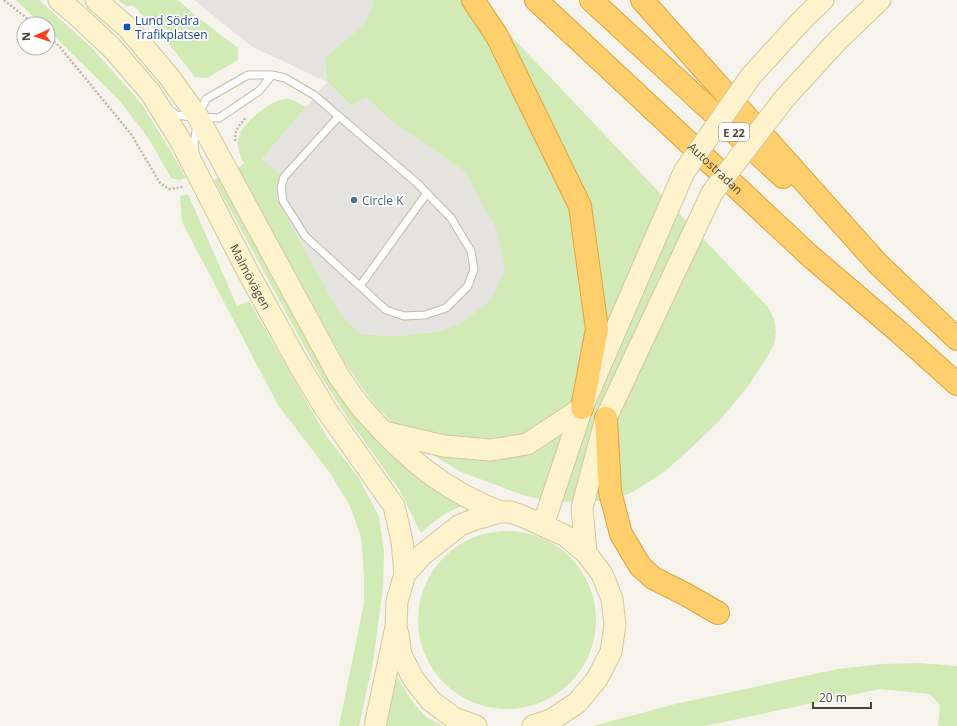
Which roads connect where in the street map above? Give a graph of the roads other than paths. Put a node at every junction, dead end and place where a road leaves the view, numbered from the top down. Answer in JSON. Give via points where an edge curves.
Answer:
{"nodes":[{"id":1,"x":59,"y":0,"type":"edge"},
{"id":2,"x":96,"y":0,"type":"edge"},
{"id":3,"x":473,"y":0,"type":"edge"},
{"id":4,"x":536,"y":0,"type":"edge"},
{"id":5,"x":591,"y":0,"type":"edge"},
{"id":6,"x":642,"y":0,"type":"edge"},
{"id":7,"x":823,"y":0,"type":"edge"},
{"id":8,"x":880,"y":0,"type":"edge"},
{"id":9,"x":272,"y":75,"type":"junction"},
{"id":10,"x":150,"y":92,"type":"junction"},
{"id":11,"x":339,"y":116,"type":"junction"},
{"id":12,"x":198,"y":117,"type":"junction"},
{"id":13,"x":199,"y":177,"type":"junction"},
{"id":14,"x":427,"y":193,"type":"junction"},
{"id":15,"x":878,"y":264,"type":"junction"},
{"id":16,"x":360,"y":286,"type":"junction"},
{"id":17,"x":957,"y":339,"type":"edge"},
{"id":18,"x":957,"y":384,"type":"edge"},
{"id":19,"x":582,"y":408,"type":"junction"},
{"id":20,"x":606,"y":418,"type":"junction"},
{"id":21,"x":384,"y":432,"type":"junction"},
{"id":22,"x":500,"y":512,"type":"junction"},
{"id":23,"x":543,"y":525,"type":"junction"},
{"id":24,"x":586,"y":553,"type":"junction"},
{"id":25,"x":405,"y":574,"type":"junction"},
{"id":26,"x":718,"y":612,"type":"dead end"},
{"id":27,"x":396,"y":627,"type":"junction"},
{"id":28,"x":375,"y":726,"type":"edge"},
{"id":29,"x":476,"y":726,"type":"edge"},
{"id":30,"x":533,"y":726,"type":"edge"}],
"edges":[{"from":1,"to":10,"type":"main road","name":"Malmövägen","via":[[112,48]]},
{"from":2,"to":12,"type":"main road","via":[[132,32]]},
{"from":3,"to":19,"type":"highway","via":[[497,36],[580,206],[597,329]]},
{"from":4,"to":18,"type":"highway","name":"Autostradan","via":[[810,256]]},
{"from":5,"to":15,"type":"highway","number":"E 22"},
{"from":6,"to":15,"type":"highway"},
{"from":7,"to":19,"type":"main road","bridge":true,"via":[[751,76],[684,172]]},
{"from":8,"to":20,"type":"main road","bridge":true,"via":[[838,40],[784,99],[712,193]]},
{"from":9,"to":11,"type":"lane","via":[[285,78],[314,95]]},
{"from":9,"to":12,"type":"lane","via":[[259,91],[219,118]]},
{"from":9,"to":12,"type":"lane","via":[[248,75],[206,99]]},
{"from":10,"to":12,"type":"lane","via":[[176,114]]},
{"from":10,"to":13,"type":"main road","name":"Malmövägen","via":[[179,138]]},
{"from":11,"to":14,"type":"lane"},
{"from":11,"to":16,"type":"lane","via":[[288,171],[281,194],[287,209],[305,236]]},
{"from":12,"to":13,"type":"lane","via":[[194,143]]},
{"from":12,"to":21,"type":"main road","via":[[338,375],[366,413]]},
{"from":13,"to":25,"type":"main road","name":"Malmövägen","via":[[298,363],[325,408],[394,506],[402,541]]},
{"from":14,"to":16,"type":"lane"},
{"from":14,"to":16,"type":"lane","via":[[451,218],[471,251],[474,268],[468,286],[446,308],[425,315],[404,316],[386,310]]},
{"from":15,"to":17,"type":"highway","number":"E 22"},
{"from":19,"to":21,"type":"main road","via":[[527,444],[491,450],[444,446]]},
{"from":19,"to":23,"type":"main road"},
{"from":20,"to":24,"type":"main road","via":[[582,508]]},
{"from":20,"to":26,"type":"highway","via":[[610,492],[621,534],[640,566],[653,578]]},
{"from":21,"to":22,"type":"main road","via":[[416,464],[439,481],[478,504]]},
{"from":22,"to":23,"type":"main road","via":[[511,512]]},
{"from":22,"to":25,"type":"main road","via":[[460,525],[422,555]]},
{"from":23,"to":24,"type":"main road","via":[[566,536]]},
{"from":24,"to":30,"type":"main road","via":[[602,574],[612,599],[615,625],[611,652],[597,679],[576,703],[551,720]]},
{"from":25,"to":27,"type":"main road","via":[[397,601]]},
{"from":27,"to":28,"type":"main road"},
{"from":27,"to":29,"type":"main road","via":[[401,655],[414,680],[432,702],[454,718]]}]}
